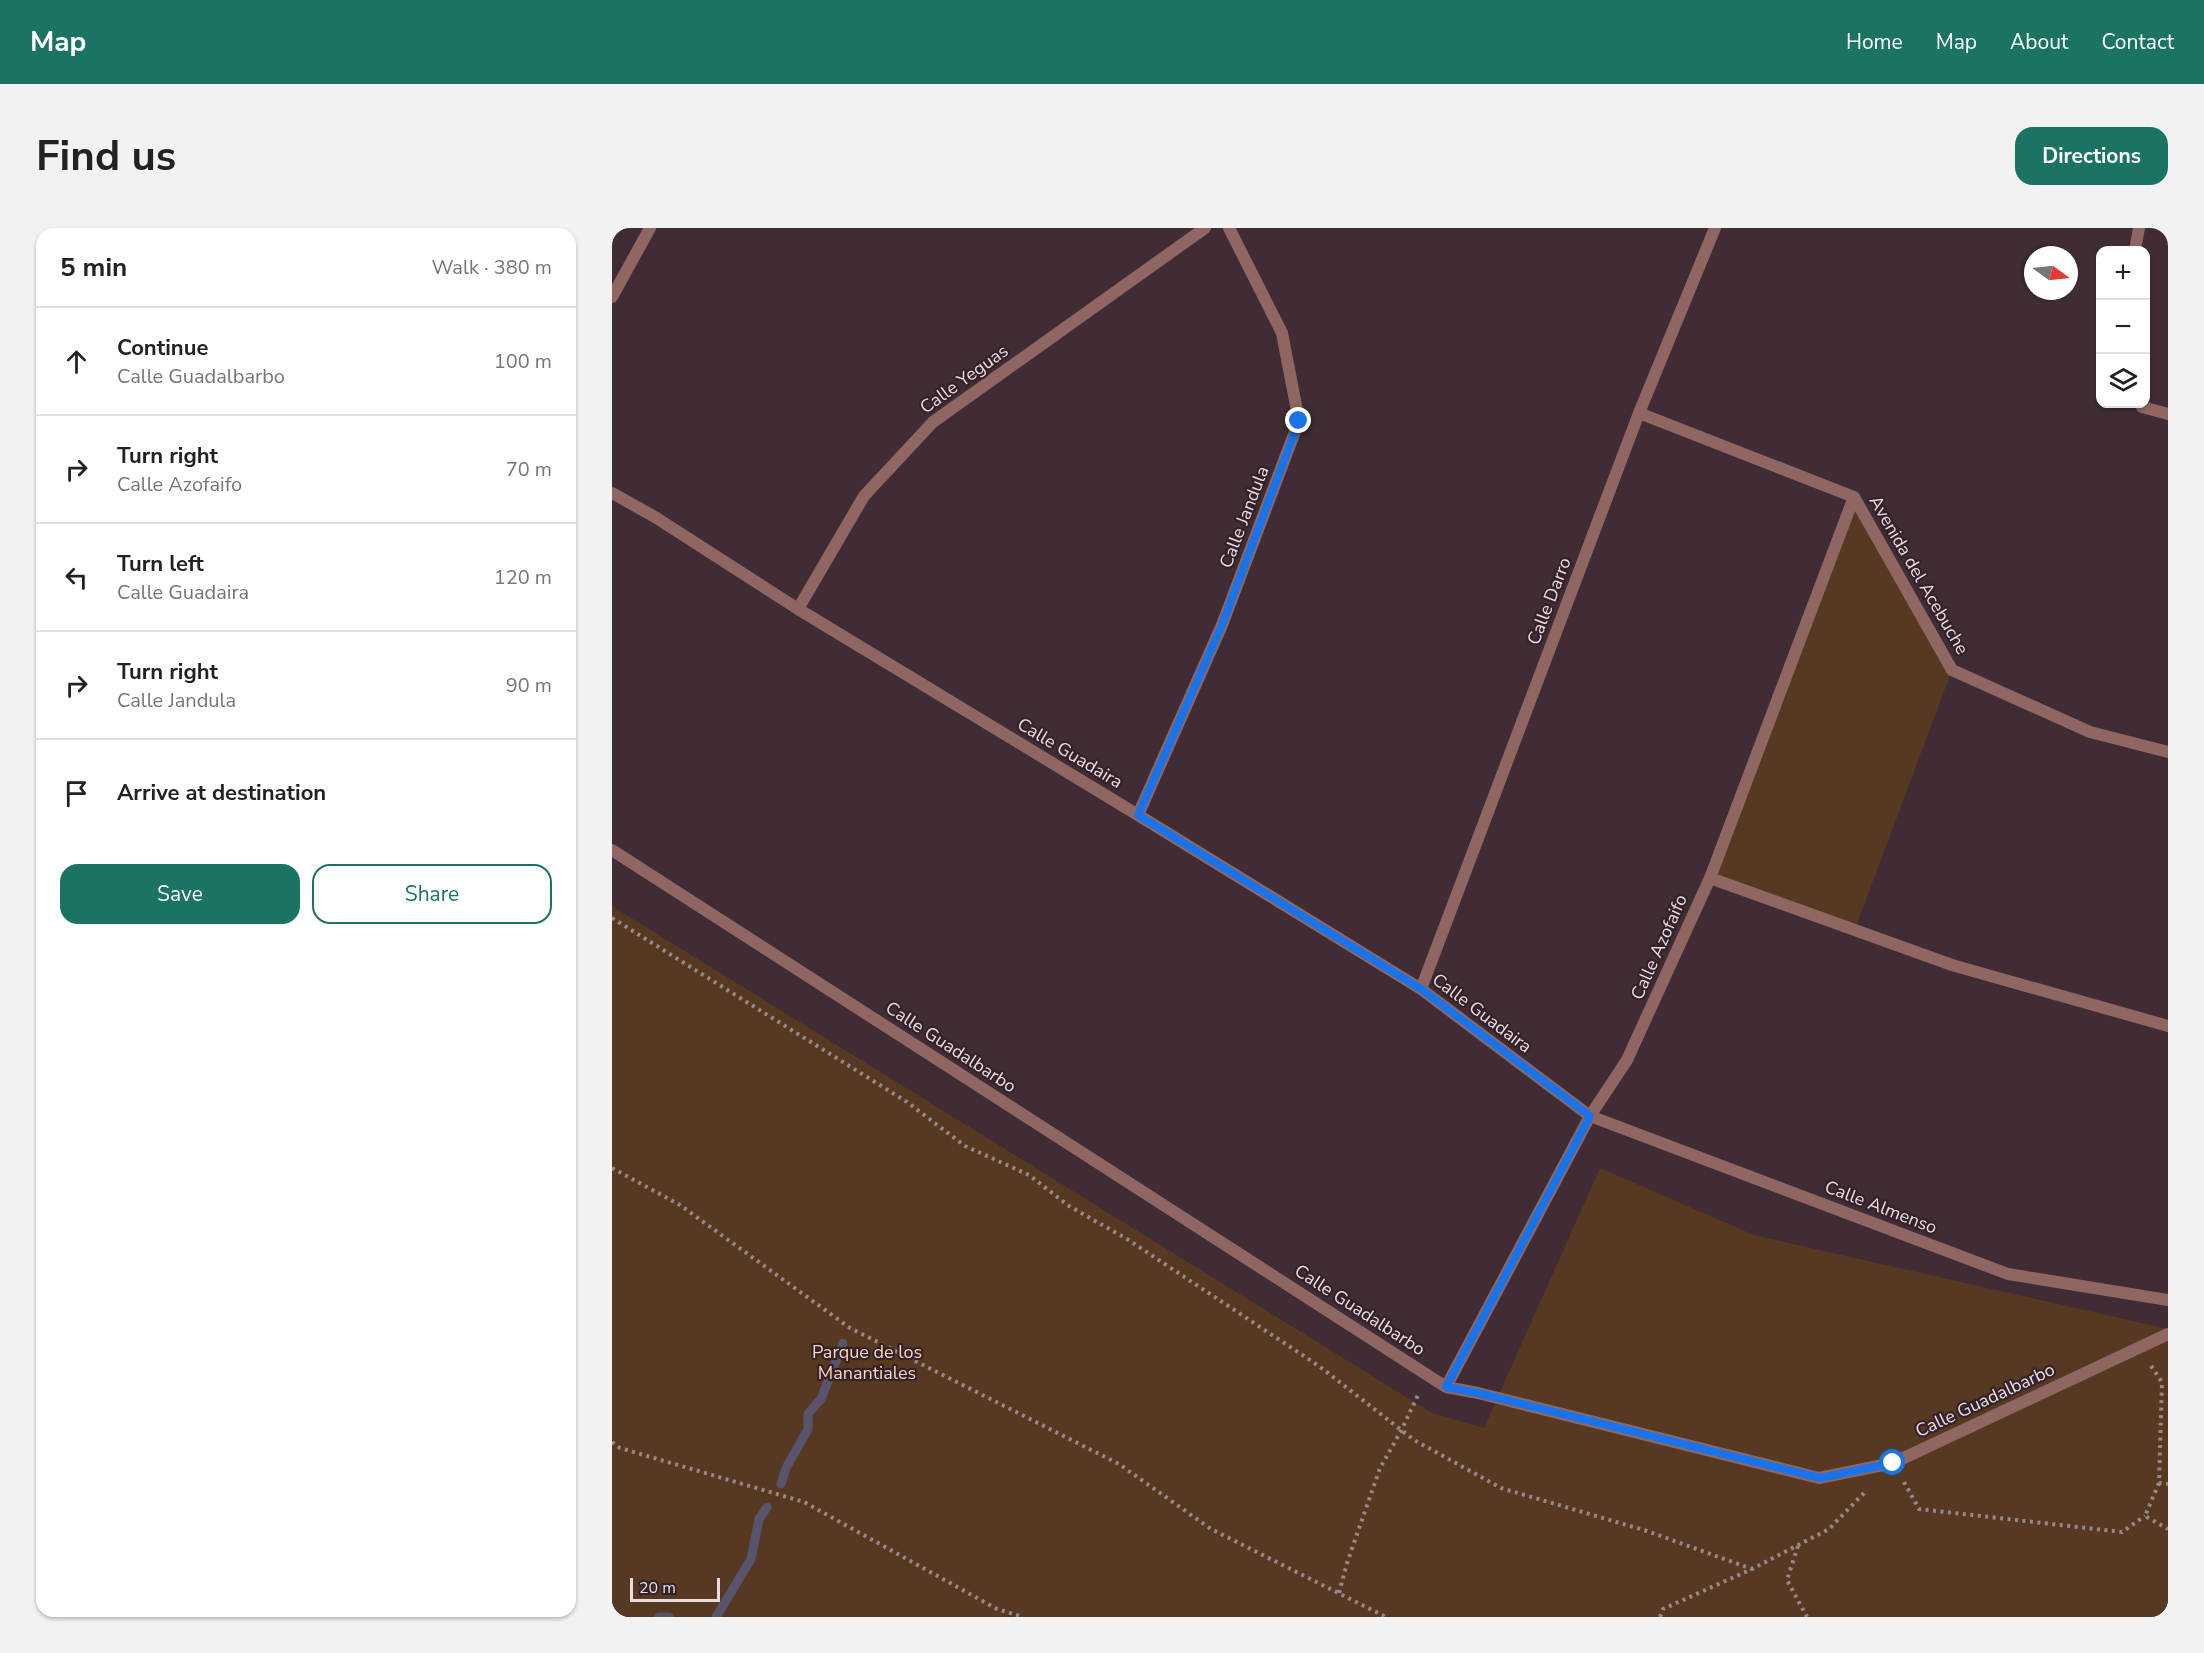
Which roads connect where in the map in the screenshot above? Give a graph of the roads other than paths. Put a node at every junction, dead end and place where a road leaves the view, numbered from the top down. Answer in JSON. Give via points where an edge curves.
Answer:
{"nodes":[{"id":1,"x":650,"y":228,"type":"edge"},
{"id":2,"x":1205,"y":228,"type":"edge"},
{"id":3,"x":1229,"y":228,"type":"edge"},
{"id":4,"x":1715,"y":228,"type":"edge"},
{"id":5,"x":2139,"y":228,"type":"edge"},
{"id":6,"x":2136,"y":246,"type":"edge"},
{"id":7,"x":612,"y":297,"type":"edge"},
{"id":8,"x":2148,"y":408,"type":"edge"},
{"id":9,"x":1640,"y":413,"type":"junction"},
{"id":10,"x":2168,"y":414,"type":"edge"},
{"id":11,"x":612,"y":493,"type":"edge"},
{"id":12,"x":1854,"y":497,"type":"junction"},
{"id":13,"x":798,"y":609,"type":"junction"},
{"id":14,"x":2168,"y":752,"type":"edge"},
{"id":15,"x":1138,"y":815,"type":"junction"},
{"id":16,"x":612,"y":850,"type":"edge"},
{"id":17,"x":1710,"y":878,"type":"junction"},
{"id":18,"x":1421,"y":989,"type":"junction"},
{"id":19,"x":2168,"y":1026,"type":"edge"},
{"id":20,"x":1590,"y":1116,"type":"junction"},
{"id":21,"x":2168,"y":1300,"type":"edge"},
{"id":22,"x":2168,"y":1334,"type":"edge"},
{"id":23,"x":1446,"y":1387,"type":"junction"}],
"edges":[{"from":1,"to":7,"type":"street"},
{"from":2,"to":13,"type":"street","name":"Calle Yeguas","via":[[933,422],[864,496]]},
{"from":3,"to":15,"type":"street","name":"Calle Jandula","via":[[1282,333],[1299,421],[1222,625]]},
{"from":4,"to":9,"type":"street","name":"Calle Darro"},
{"from":5,"to":6,"type":"street"},
{"from":8,"to":10,"type":"street"},
{"from":9,"to":12,"type":"street","name":"Avenida del Acebuche"},
{"from":9,"to":18,"type":"street","name":"Calle Darro"},
{"from":11,"to":13,"type":"street","name":"Calle Guadaira"},
{"from":12,"to":14,"type":"street","name":"Avenida del Acebuche","via":[[1952,670],[2090,732]]},
{"from":12,"to":17,"type":"street","name":"Calle Azofaifo"},
{"from":13,"to":15,"type":"street","name":"Calle Guadaira"},
{"from":15,"to":18,"type":"street","name":"Calle Guadaira"},
{"from":16,"to":23,"type":"street","name":"Calle Guadalbarbo"},
{"from":17,"to":19,"type":"street","via":[[1952,965]]},
{"from":17,"to":20,"type":"street","name":"Calle Azofaifo","via":[[1628,1060]]},
{"from":18,"to":20,"type":"street","name":"Calle Guadaira"},
{"from":20,"to":21,"type":"street","name":"Calle Almenso","via":[[2008,1274]]},
{"from":20,"to":23,"type":"street","name":"Calle Azofaifo"},
{"from":22,"to":23,"type":"street","name":"Calle Guadalbarbo","via":[[1893,1463],[1820,1478]]}]}
